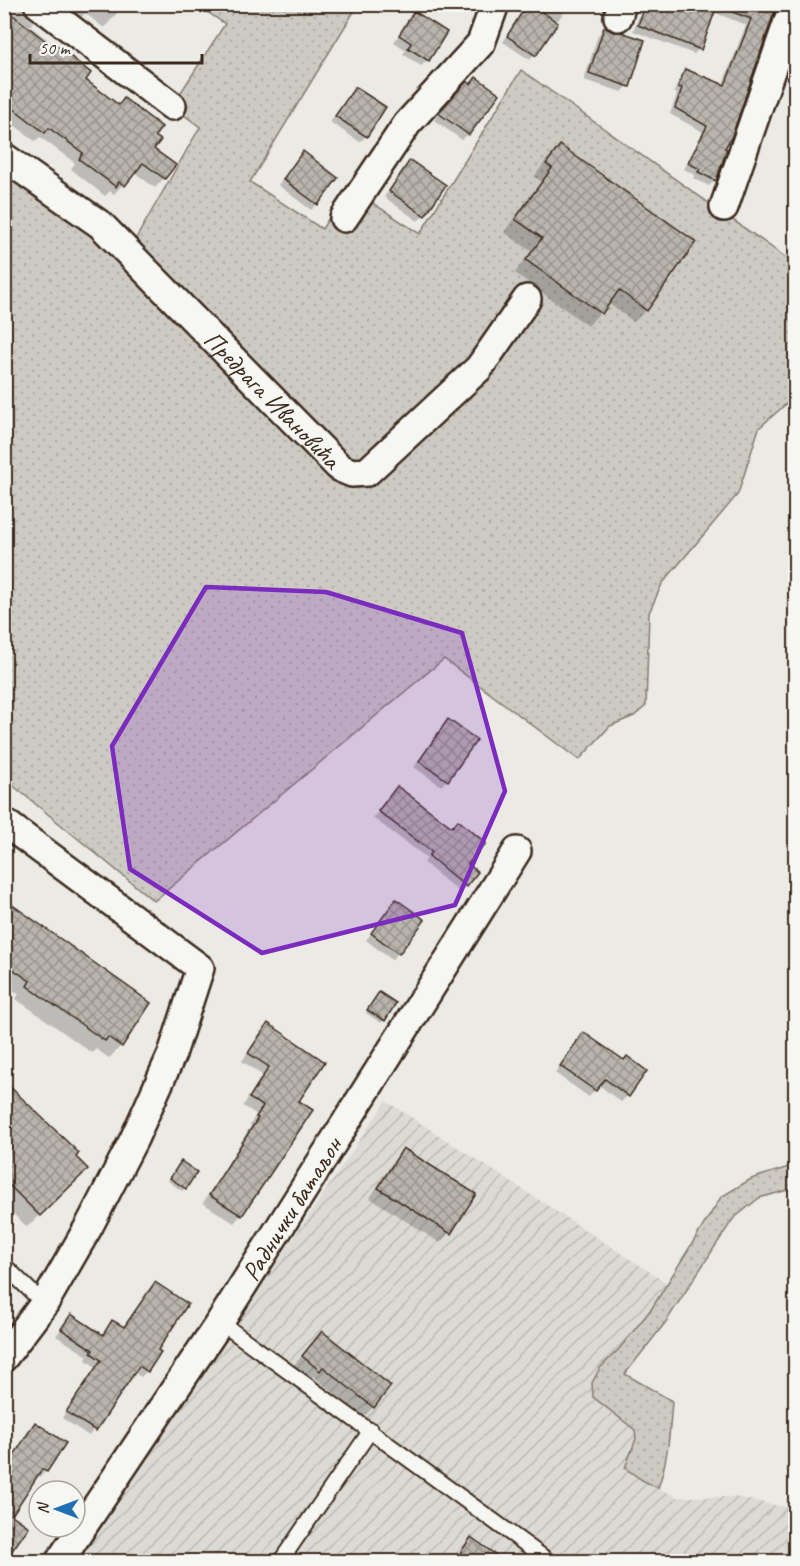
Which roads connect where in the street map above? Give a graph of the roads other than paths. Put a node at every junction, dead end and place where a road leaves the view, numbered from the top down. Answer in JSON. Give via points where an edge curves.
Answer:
{"nodes":[{"id":1,"x":38,"y":4,"type":"edge"},
{"id":2,"x":495,"y":4,"type":"edge"},
{"id":3,"x":794,"y":4,"type":"edge"},
{"id":4,"x":172,"y":106,"type":"dead end"},
{"id":5,"x":4,"y":157,"type":"edge"},
{"id":6,"x":724,"y":207,"type":"dead end"},
{"id":7,"x":344,"y":218,"type":"dead end"},
{"id":8,"x":527,"y":299,"type":"dead end"},
{"id":9,"x":4,"y":822,"type":"edge"},
{"id":10,"x":517,"y":851,"type":"dead end"},
{"id":11,"x":4,"y":1265,"type":"edge"},
{"id":12,"x":44,"y":1304,"type":"junction"},
{"id":13,"x":220,"y":1322,"type":"junction"},
{"id":14,"x":4,"y":1357,"type":"edge"},
{"id":15,"x":372,"y":1430,"type":"junction"},
{"id":16,"x":58,"y":1562,"type":"edge"},
{"id":17,"x":280,"y":1562,"type":"edge"},
{"id":18,"x":550,"y":1562,"type":"edge"}],
"edges":[{"from":1,"to":4,"type":"street"},
{"from":2,"to":7,"type":"street","via":[[481,43],[407,124]]},
{"from":3,"to":6,"type":"street"},
{"from":5,"to":8,"type":"street","name":"Предрага Ивановића","via":[[101,225],[340,468],[352,473],[366,472],[479,368]]},
{"from":9,"to":12,"type":"street","via":[[200,968],[172,1054],[134,1139]]},
{"from":10,"to":13,"type":"street","name":"Раднички батаљон"},
{"from":11,"to":12,"type":"lane"},
{"from":12,"to":14,"type":"street"},
{"from":13,"to":15,"type":"lane"},
{"from":13,"to":16,"type":"street","name":"Раднички батаљон"},
{"from":15,"to":17,"type":"lane"},
{"from":15,"to":18,"type":"lane"}]}
